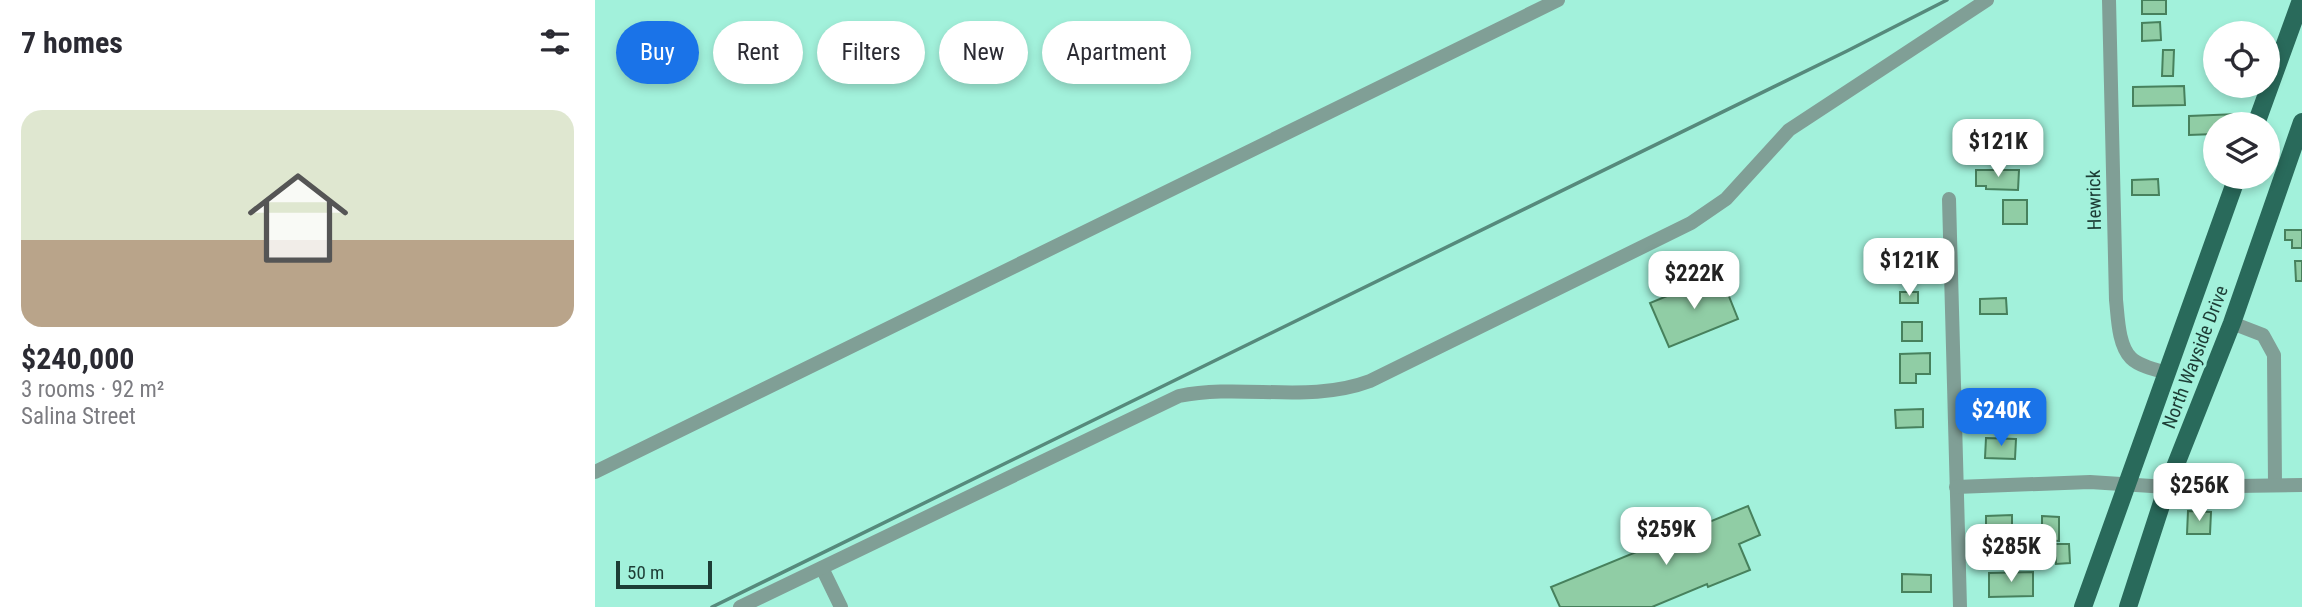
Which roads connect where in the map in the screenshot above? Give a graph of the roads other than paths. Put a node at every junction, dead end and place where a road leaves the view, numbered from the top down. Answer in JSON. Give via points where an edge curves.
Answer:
{"nodes":[{"id":1,"x":1558,"y":0,"type":"edge"},
{"id":2,"x":1987,"y":0,"type":"edge"},
{"id":3,"x":2109,"y":0,"type":"edge"},
{"id":4,"x":2301,"y":0,"type":"edge"},
{"id":5,"x":2260,"y":112,"type":"edge"},
{"id":6,"x":2302,"y":122,"type":"edge"},
{"id":7,"x":2280,"y":167,"type":"edge"},
{"id":8,"x":2233,"y":189,"type":"edge"},
{"id":9,"x":2271,"y":189,"type":"edge"},
{"id":10,"x":1949,"y":199,"type":"dead end"},
{"id":11,"x":2232,"y":323,"type":"junction"},
{"id":12,"x":2167,"y":373,"type":"junction"},
{"id":13,"x":595,"y":472,"type":"edge"},
{"id":14,"x":2126,"y":485,"type":"junction"},
{"id":15,"x":2275,"y":485,"type":"junction"},
{"id":16,"x":2302,"y":485,"type":"edge"},
{"id":17,"x":1956,"y":487,"type":"junction"},
{"id":18,"x":2167,"y":487,"type":"junction"},
{"id":19,"x":822,"y":568,"type":"junction"},
{"id":20,"x":740,"y":607,"type":"edge"},
{"id":21,"x":841,"y":607,"type":"edge"},
{"id":22,"x":1960,"y":607,"type":"edge"},
{"id":23,"x":2083,"y":607,"type":"edge"},
{"id":24,"x":2128,"y":607,"type":"edge"}],
"edges":[{"from":1,"to":13,"type":"street"},
{"from":2,"to":19,"type":"street","via":[[1789,130],[1726,199],[1691,223],[1370,381],[1334,391],[1223,391],[1178,396]]},
{"from":3,"to":12,"type":"street","name":"Hewrick","via":[[2116,300],[2122,340],[2131,358]]},
{"from":4,"to":5,"type":"main road"},
{"from":6,"to":7,"type":"main road","name":"North Wayside Drive"},
{"from":8,"to":12,"type":"main road","name":"North Wayside Drive"},
{"from":9,"to":11,"type":"main road","name":"North Wayside Drive"},
{"from":10,"to":17,"type":"street"},
{"from":11,"to":15,"type":"street","via":[[2263,335],[2274,355]]},
{"from":11,"to":18,"type":"main road","name":"North Wayside Drive"},
{"from":12,"to":14,"type":"main road","name":"North Wayside Drive"},
{"from":14,"to":17,"type":"street"},
{"from":14,"to":18,"type":"street"},
{"from":14,"to":23,"type":"main road","name":"North Wayside Drive"},
{"from":15,"to":16,"type":"street"},
{"from":15,"to":18,"type":"street"},
{"from":17,"to":22,"type":"street"},
{"from":18,"to":24,"type":"main road","name":"North Wayside Drive"},
{"from":19,"to":20,"type":"street"},
{"from":19,"to":21,"type":"street"}]}
